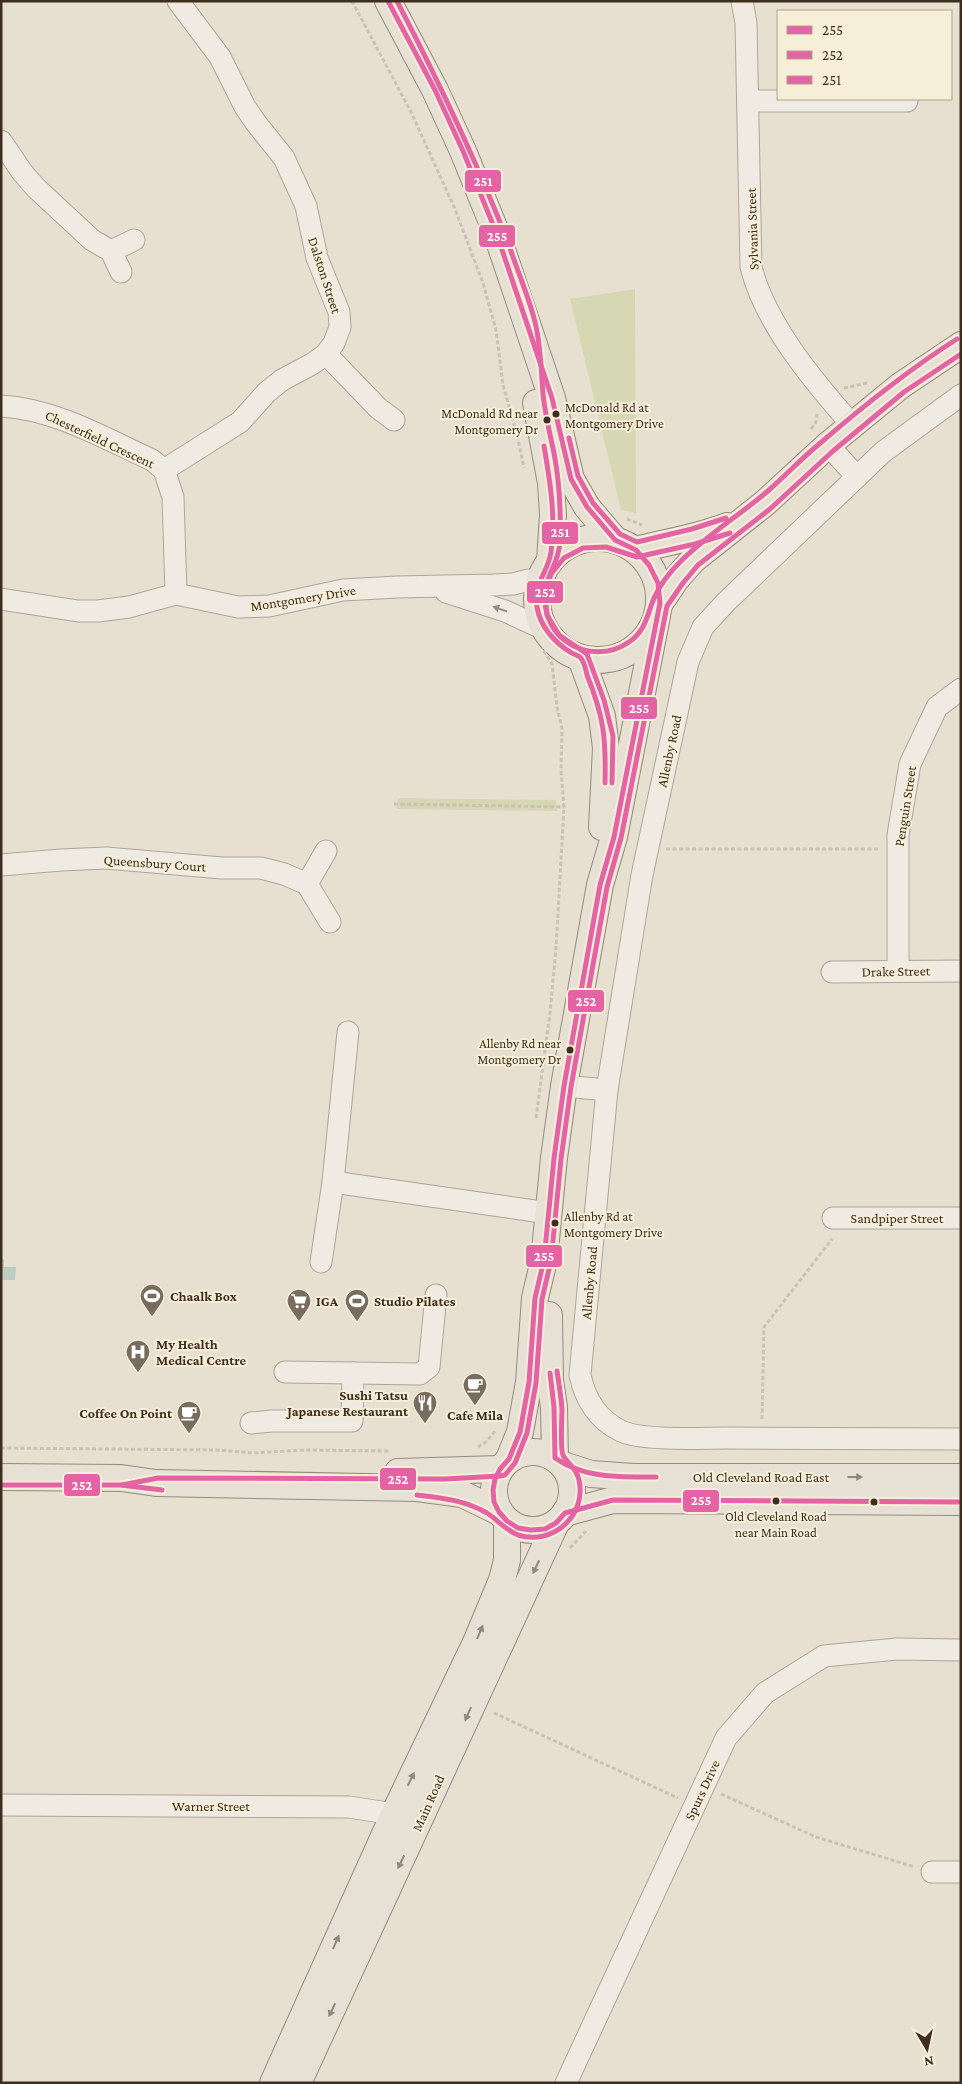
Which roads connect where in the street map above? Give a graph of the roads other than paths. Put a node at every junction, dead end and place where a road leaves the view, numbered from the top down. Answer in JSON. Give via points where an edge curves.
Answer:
{"nodes":[{"id":1,"x":178,"y":1,"type":"edge"},
{"id":2,"x":388,"y":1,"type":"edge"},
{"id":3,"x":742,"y":1,"type":"edge"},
{"id":4,"x":907,"y":101,"type":"dead end"},
{"id":5,"x":748,"y":102,"type":"junction"},
{"id":6,"x":1,"y":141,"type":"edge"},
{"id":7,"x":134,"y":240,"type":"dead end"},
{"id":8,"x":110,"y":251,"type":"junction"},
{"id":9,"x":121,"y":272,"type":"dead end"},
{"id":10,"x":532,"y":342,"type":"junction"},
{"id":11,"x":961,"y":345,"type":"edge"},
{"id":12,"x":326,"y":354,"type":"junction"},
{"id":13,"x":961,"y":395,"type":"edge"},
{"id":14,"x":1,"y":406,"type":"edge"},
{"id":15,"x":394,"y":420,"type":"dead end"},
{"id":16,"x":853,"y":426,"type":"junction"},
{"id":17,"x":828,"y":446,"type":"junction"},
{"id":18,"x":164,"y":470,"type":"junction"},
{"id":19,"x":857,"y":477,"type":"junction"},
{"id":20,"x":744,"y":519,"type":"junction"},
{"id":21,"x":625,"y":545,"type":"junction"},
{"id":22,"x":544,"y":572,"type":"junction"},
{"id":23,"x":430,"y":586,"type":"junction"},
{"id":24,"x":176,"y":594,"type":"junction"},
{"id":25,"x":1,"y":599,"type":"edge"},
{"id":26,"x":658,"y":609,"type":"junction"},
{"id":27,"x":544,"y":629,"type":"junction"},
{"id":28,"x":581,"y":658,"type":"junction"},
{"id":29,"x":961,"y":689,"type":"edge"},
{"id":30,"x":326,"y":851,"type":"dead end"},
{"id":31,"x":1,"y":866,"type":"edge"},
{"id":32,"x":307,"y":884,"type":"junction"},
{"id":33,"x":600,"y":885,"type":"junction"},
{"id":34,"x":330,"y":922,"type":"dead end"},
{"id":35,"x":898,"y":971,"type":"junction"},
{"id":36,"x":961,"y":971,"type":"edge"},
{"id":37,"x":832,"y":972,"type":"dead end"},
{"id":38,"x":348,"y":1032,"type":"dead end"},
{"id":39,"x":564,"y":1086,"type":"junction"},
{"id":40,"x":607,"y":1090,"type":"junction"},
{"id":41,"x":332,"y":1182,"type":"junction"},
{"id":42,"x":549,"y":1212,"type":"junction"},
{"id":43,"x":961,"y":1218,"type":"edge"},
{"id":44,"x":832,"y":1228,"type":"road end"},
{"id":45,"x":544,"y":1260,"type":"junction"},
{"id":46,"x":321,"y":1262,"type":"dead end"},
{"id":47,"x":436,"y":1295,"type":"dead end"},
{"id":48,"x":285,"y":1372,"type":"dead end"},
{"id":49,"x":353,"y":1373,"type":"junction"},
{"id":50,"x":252,"y":1424,"type":"dead end"},
{"id":51,"x":961,"y":1439,"type":"edge"},
{"id":52,"x":559,"y":1461,"type":"junction"},
{"id":53,"x":504,"y":1464,"type":"junction"},
{"id":54,"x":1,"y":1477,"type":"edge"},
{"id":55,"x":961,"y":1477,"type":"edge"},
{"id":56,"x":121,"y":1478,"type":"junction"},
{"id":57,"x":961,"y":1502,"type":"edge"},
{"id":58,"x":503,"y":1517,"type":"junction"},
{"id":59,"x":561,"y":1518,"type":"junction"},
{"id":60,"x":961,"y":1650,"type":"edge"},
{"id":61,"x":1,"y":1805,"type":"edge"},
{"id":62,"x":394,"y":1814,"type":"junction"},
{"id":63,"x":419,"y":1822,"type":"junction"},
{"id":64,"x":932,"y":1872,"type":"road end"},
{"id":65,"x":961,"y":1872,"type":"edge"},
{"id":66,"x":273,"y":2083,"type":"edge"},
{"id":67,"x":298,"y":2083,"type":"edge"},
{"id":68,"x":566,"y":2083,"type":"edge"}],
"edges":[{"from":1,"to":12,"type":"street","name":"Dalston Street","via":[[220,57],[245,106],[284,158],[296,182],[306,206],[323,275],[339,312],[340,327]]},
{"from":2,"to":10,"type":"main road","via":[[463,151],[496,232]]},
{"from":3,"to":5,"type":"street","name":"Sylvania Street","via":[[746,23]]},
{"from":4,"to":5,"type":"street"},
{"from":5,"to":16,"type":"street","name":"Sylvania Street","via":[[751,267],[756,289],[816,384]]},
{"from":6,"to":8,"type":"street","via":[[36,188],[92,240]]},
{"from":7,"to":8,"type":"street"},
{"from":8,"to":9,"type":"street"},
{"from":10,"to":21,"type":"main road","via":[[552,398],[571,479],[588,508]]},
{"from":10,"to":22,"type":"main road","via":[[536,403],[551,483],[553,515]]},
{"from":11,"to":16,"type":"main road","via":[[900,386]]},
{"from":12,"to":15,"type":"street","via":[[378,408]]},
{"from":12,"to":18,"type":"street","name":"Dalston Street","via":[[282,380],[240,422]]},
{"from":13,"to":19,"type":"street","name":"Allenby Road","via":[[882,452]]},
{"from":14,"to":18,"type":"street","name":"Chesterfield Crescent","via":[[55,416],[152,460]]},
{"from":16,"to":17,"type":"main road"},
{"from":17,"to":19,"type":"street"},
{"from":17,"to":20,"type":"main road"},
{"from":18,"to":24,"type":"street","name":"Chesterfield Crescent","via":[[173,497]]},
{"from":19,"to":40,"type":"street","name":"Allenby Road","via":[[703,627],[688,662],[642,875]]},
{"from":20,"to":21,"type":"main road","via":[[708,533]]},
{"from":20,"to":26,"type":"main road","via":[[693,560],[677,578]]},
{"from":21,"to":22,"type":"main road","via":[[597,538],[579,540],[563,548]]},
{"from":21,"to":26,"type":"main road","via":[[649,565],[658,583]]},
{"from":22,"to":23,"type":"street","name":"Montgomery Drive","via":[[513,584]]},
{"from":22,"to":27,"type":"main road","via":[[536,598]]},
{"from":23,"to":24,"type":"street","name":"Montgomery Drive","via":[[343,590],[261,606],[238,607]]},
{"from":27,"to":23,"type":"street","name":"Montgomery Drive","one_way":true,"via":[[505,611]]},
{"from":24,"to":25,"type":"street","name":"Montgomery Drive","via":[[129,607],[98,611]]},
{"from":26,"to":28,"type":"main road","via":[[649,633],[636,647],[619,657]]},
{"from":26,"to":33,"type":"main road","via":[[614,836]]},
{"from":27,"to":28,"type":"main road","via":[[554,642]]},
{"from":28,"to":33,"type":"main road","via":[[602,716],[606,748]]},
{"from":29,"to":35,"type":"street","name":"Penguin Street","via":[[937,707],[910,764],[898,835]]},
{"from":30,"to":32,"type":"street"},
{"from":31,"to":32,"type":"street","name":"Queensbury Court","via":[[106,858],[222,868],[261,868]]},
{"from":32,"to":34,"type":"street"},
{"from":33,"to":39,"type":"main road"},
{"from":35,"to":36,"type":"street","name":"Drake Street"},
{"from":35,"to":37,"type":"street","name":"Drake Street"},
{"from":38,"to":41,"type":"street"},
{"from":39,"to":40,"type":"street"},
{"from":39,"to":42,"type":"main road"},
{"from":40,"to":51,"type":"street","name":"Allenby Road","via":[[580,1375],[583,1390],[595,1411],[620,1431],[634,1435]]},
{"from":41,"to":42,"type":"street"},
{"from":41,"to":46,"type":"street"},
{"from":42,"to":45,"type":"main road"},
{"from":43,"to":44,"type":"street","name":"Sandpiper Street"},
{"from":45,"to":52,"type":"main road","via":[[549,1298],[550,1380]]},
{"from":45,"to":53,"type":"main road","via":[[535,1298],[529,1382],[520,1432]]},
{"from":47,"to":49,"type":"street","via":[[429,1367],[420,1374]]},
{"from":48,"to":49,"type":"street"},
{"from":49,"to":50,"type":"street","via":[[352,1421]]},
{"from":52,"to":53,"type":"main road","via":[[532,1451],[520,1453]]},
{"from":52,"to":55,"type":"main road","name":"Old Cleveland Road East","one_way":true,"via":[[590,1474],[633,1477]]},
{"from":52,"to":59,"type":"main road","via":[[570,1476],[573,1489],[571,1502]]},
{"from":53,"to":56,"type":"main road","via":[[445,1472],[157,1471]]},
{"from":53,"to":58,"type":"main road","via":[[493,1490],[494,1502]]},
{"from":54,"to":56,"type":"main road"},
{"from":56,"to":58,"type":"main road","via":[[156,1483],[417,1488],[462,1494]]},
{"from":57,"to":59,"type":"main road","name":"Old Cleveland Road East","via":[[613,1500]]},
{"from":58,"to":59,"type":"main road","via":[[518,1528],[531,1530],[544,1529]]},
{"from":62,"to":58,"type":"main road","name":"Main Road","one_way":true,"via":[[502,1580],[507,1560]]},
{"from":59,"to":63,"type":"main road","name":"Main Road","one_way":true},
{"from":60,"to":68,"type":"street","name":"Spurs Drive","via":[[897,1649],[824,1656],[765,1693],[726,1738]]},
{"from":61,"to":62,"type":"street","name":"Warner Street","via":[[349,1807]]},
{"from":62,"to":63,"type":"street","name":"Warner Street"},
{"from":66,"to":62,"type":"main road","name":"Main Road","one_way":true},
{"from":63,"to":67,"type":"main road","name":"Main Road","one_way":true},
{"from":64,"to":65,"type":"street"}]}
